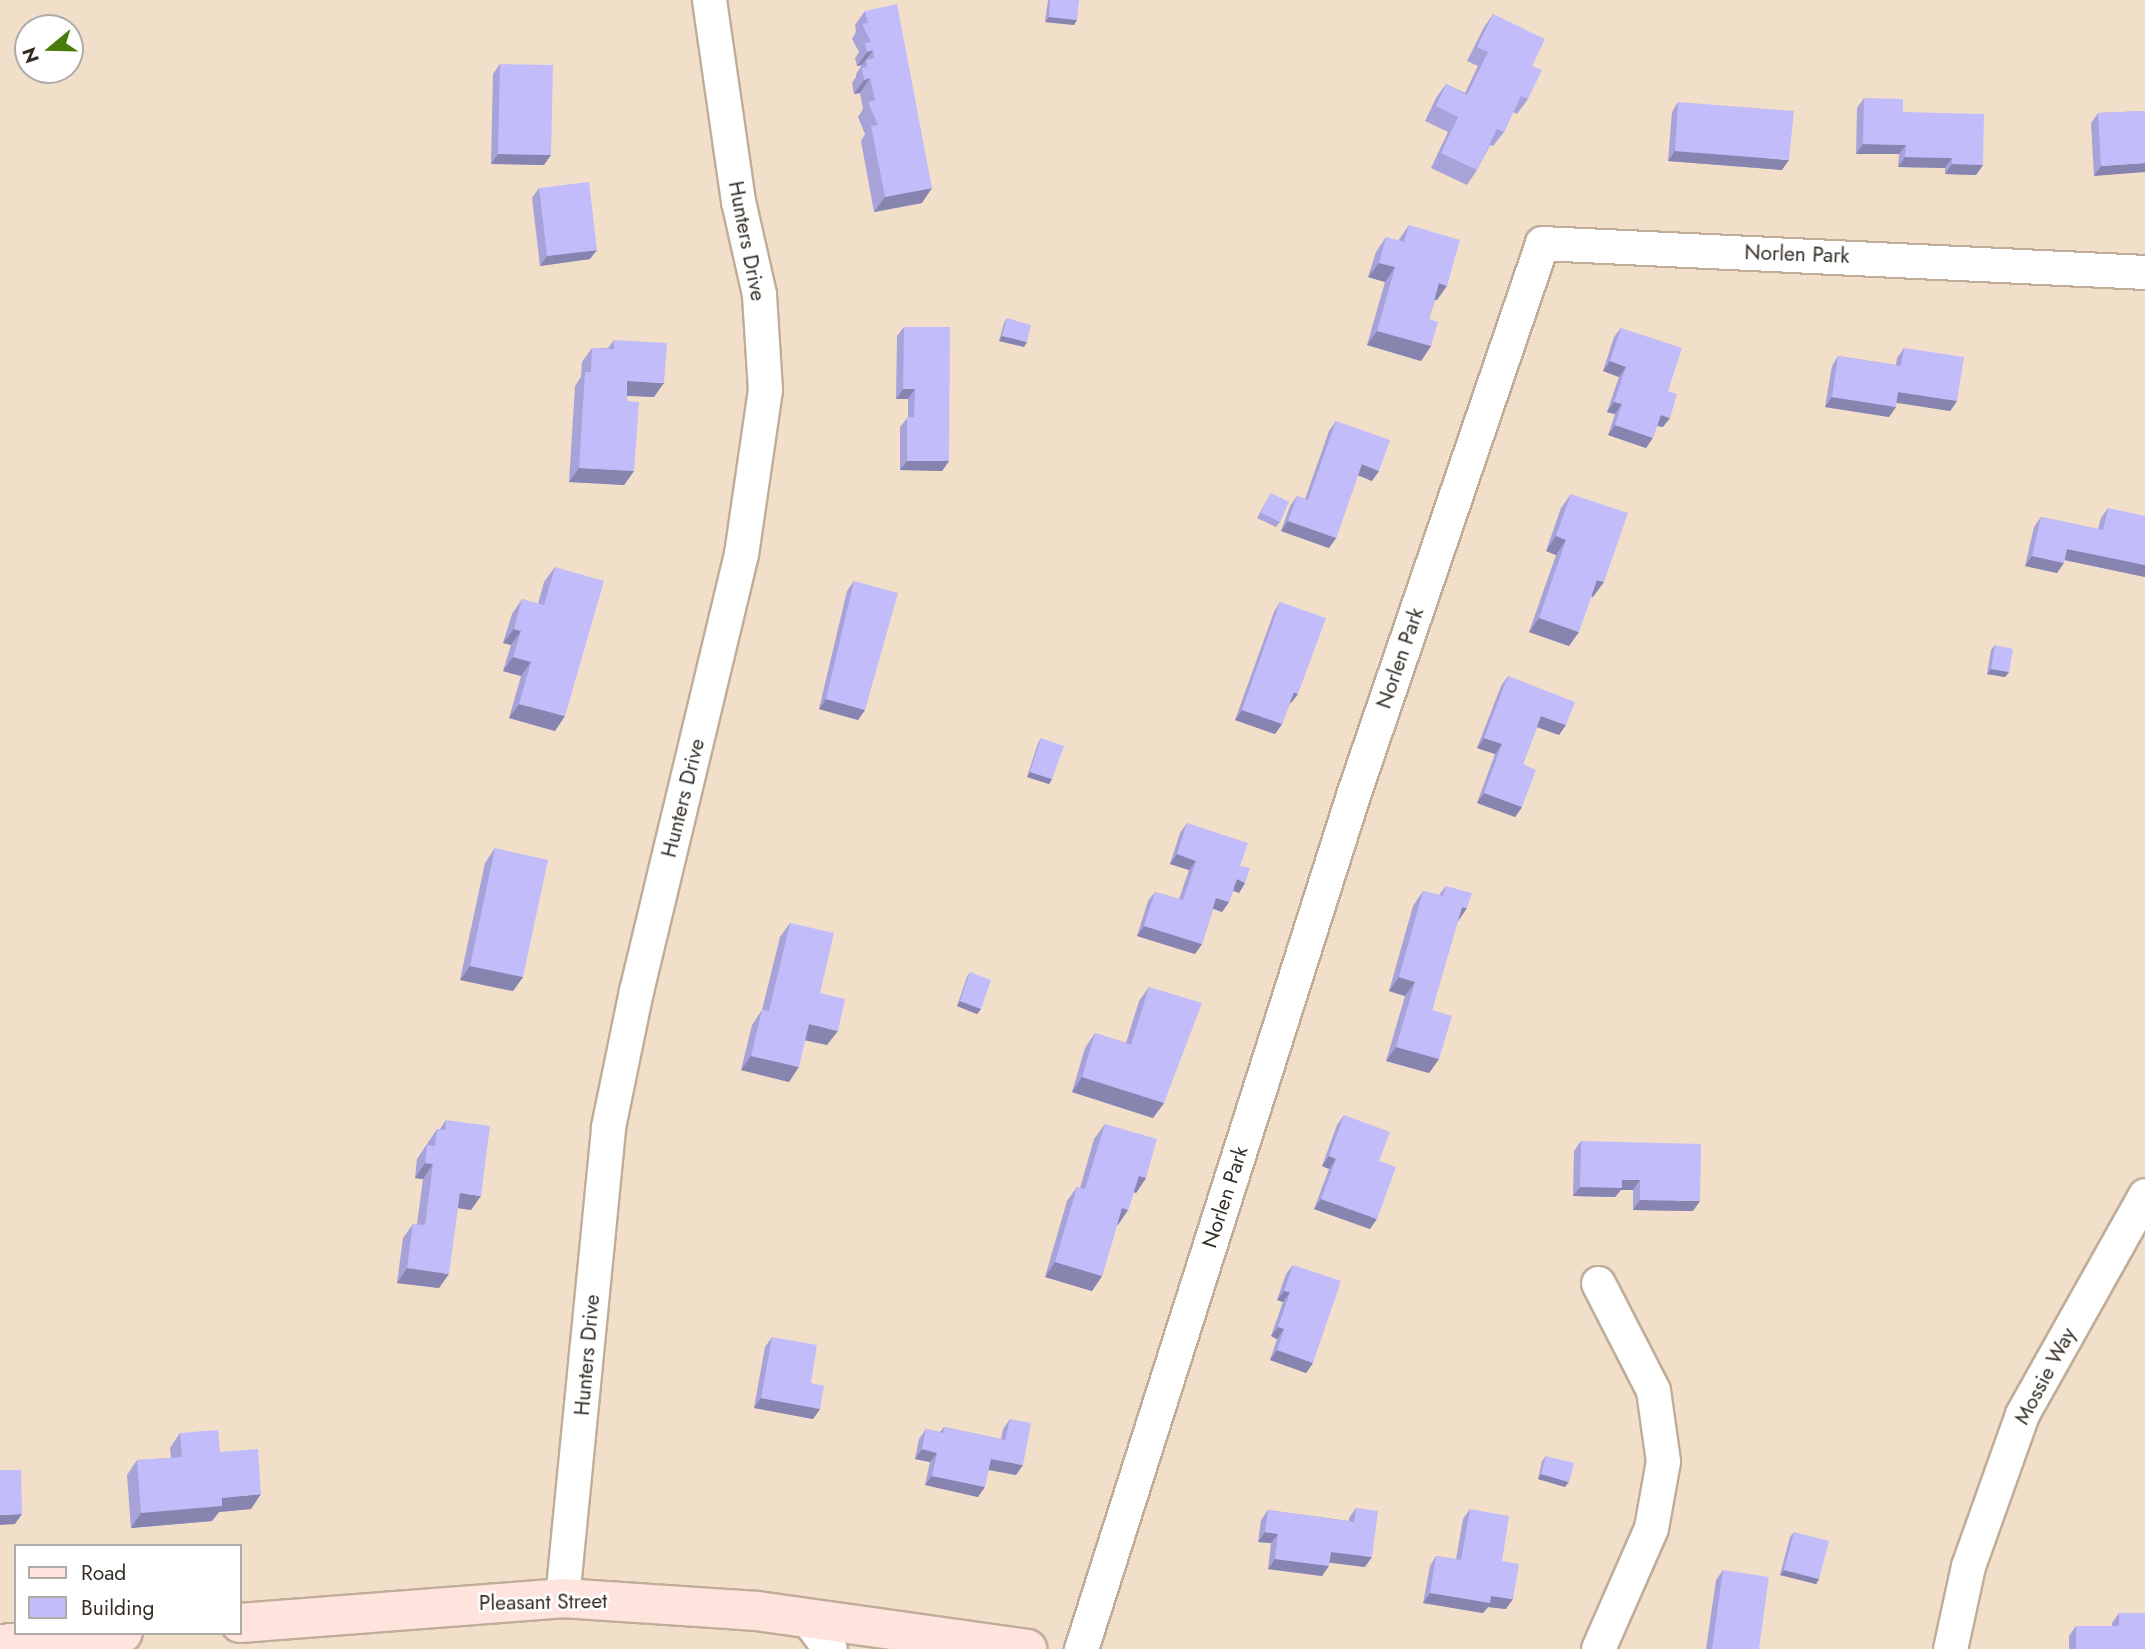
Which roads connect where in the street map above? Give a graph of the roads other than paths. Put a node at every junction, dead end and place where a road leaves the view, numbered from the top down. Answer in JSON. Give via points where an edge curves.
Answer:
{"nodes":[{"id":1,"x":709,"y":0,"type":"edge"},
{"id":2,"x":2145,"y":272,"type":"edge"},
{"id":3,"x":2145,"y":1195,"type":"edge"},
{"id":4,"x":1598,"y":1283,"type":"dead end"},
{"id":5,"x":562,"y":1598,"type":"junction"},
{"id":6,"x":805,"y":1616,"type":"junction"},
{"id":7,"x":242,"y":1623,"type":"edge"},
{"id":8,"x":101,"y":1635,"type":"edge"},
{"id":9,"x":0,"y":1644,"type":"edge"},
{"id":10,"x":830,"y":1649,"type":"edge"},
{"id":11,"x":1027,"y":1649,"type":"edge"},
{"id":12,"x":1082,"y":1649,"type":"edge"},
{"id":13,"x":1598,"y":1649,"type":"edge"},
{"id":14,"x":1950,"y":1649,"type":"edge"}],
"edges":[{"from":1,"to":5,"type":"street","name":"Hunters Drive","via":[[738,201],[760,306],[763,414],[741,554],[608,1127]]},
{"from":2,"to":12,"type":"street","name":"Norlen Park","via":[[1542,243],[1353,795]]},
{"from":3,"to":14,"type":"street","name":"Mossie Way","via":[[2022,1413],[1968,1566]]},
{"from":4,"to":13,"type":"street","via":[[1653,1390],[1663,1461],[1650,1528]]},
{"from":5,"to":6,"type":"main road","name":"Pleasant Street"},
{"from":5,"to":7,"type":"main road","name":"Pleasant Street"},
{"from":6,"to":10,"type":"street"},
{"from":6,"to":11,"type":"main road","name":"Pleasant Street"},
{"from":8,"to":9,"type":"main road"}]}
